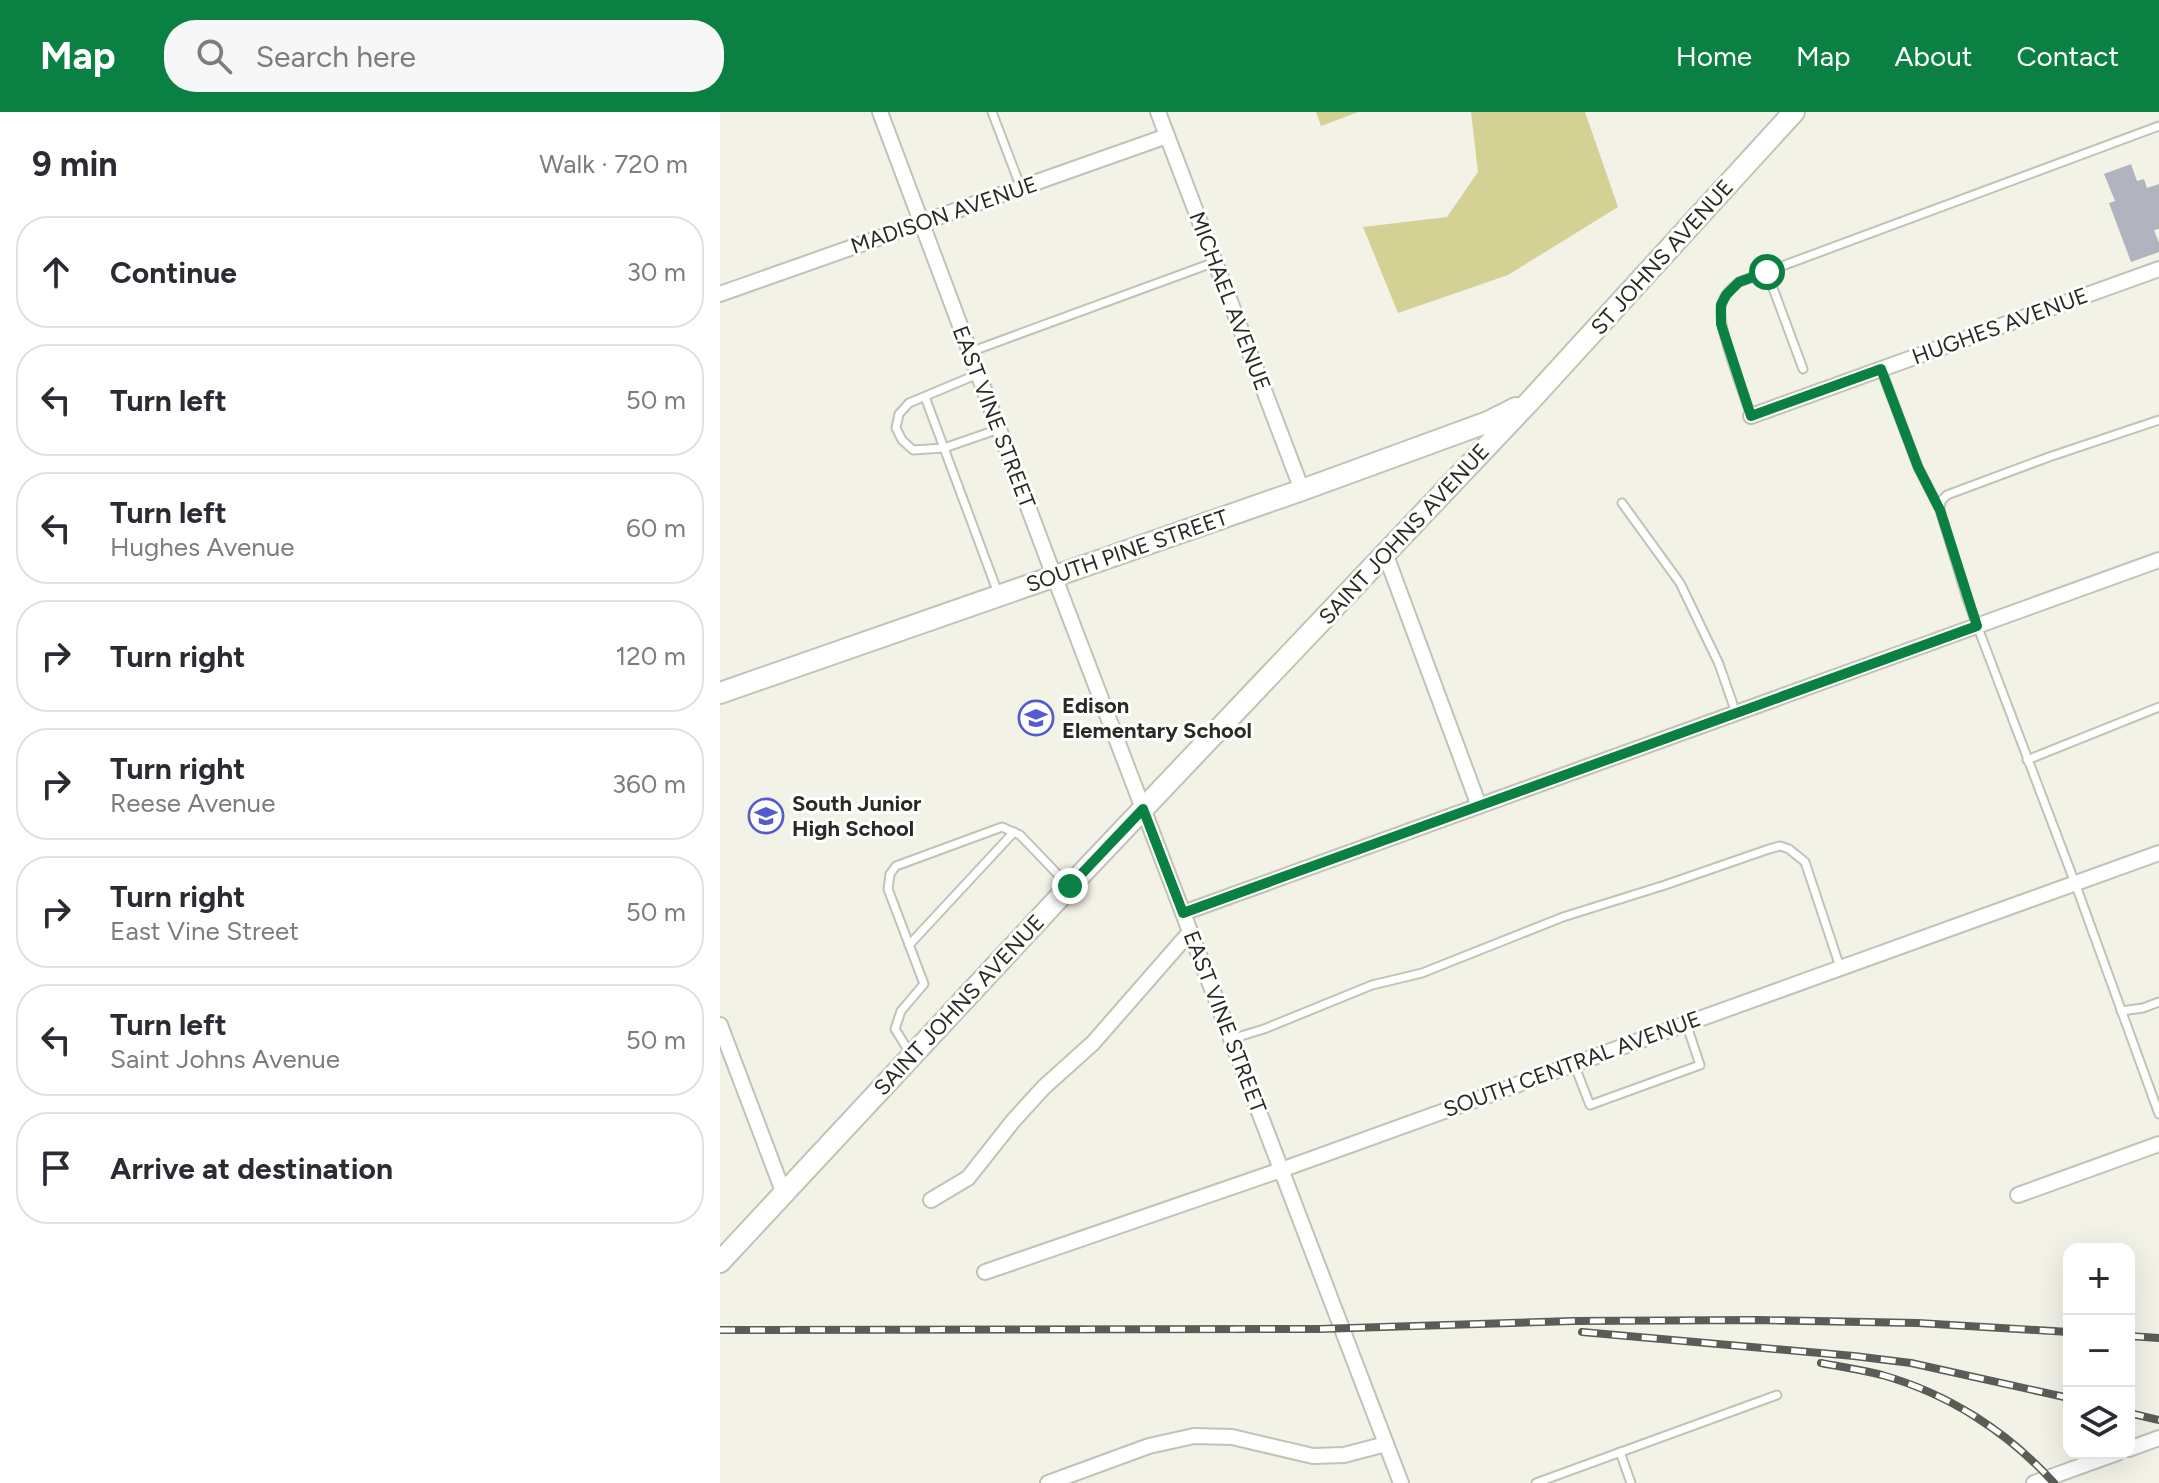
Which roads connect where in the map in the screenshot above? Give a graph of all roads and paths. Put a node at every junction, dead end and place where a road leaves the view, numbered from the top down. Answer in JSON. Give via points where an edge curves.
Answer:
{"nodes":[{"id":1,"x":880,"y":112,"type":"edge"},
{"id":2,"x":992,"y":112,"type":"edge"},
{"id":3,"x":1158,"y":112,"type":"edge"},
{"id":4,"x":1794,"y":112,"type":"edge"},
{"id":5,"x":2159,"y":126,"type":"edge"},
{"id":6,"x":1167,"y":136,"type":"junction"},
{"id":7,"x":1021,"y":188,"type":"junction"},
{"id":8,"x":921,"y":223,"type":"junction"},
{"id":9,"x":1215,"y":262,"type":"junction"},
{"id":10,"x":2159,"y":269,"type":"edge"},
{"id":11,"x":1767,"y":272,"type":"junction"},
{"id":12,"x":721,"y":290,"type":"edge"},
{"id":13,"x":970,"y":352,"type":"junction"},
{"id":14,"x":1803,"y":369,"type":"dead end"},
{"id":15,"x":1881,"y":369,"type":"junction"},
{"id":16,"x":978,"y":374,"type":"junction"},
{"id":17,"x":925,"y":397,"type":"junction"},
{"id":18,"x":1530,"y":401,"type":"junction"},
{"id":19,"x":1751,"y":416,"type":"joint"},
{"id":20,"x":2159,"y":420,"type":"edge"},
{"id":21,"x":999,"y":429,"type":"junction"},
{"id":22,"x":944,"y":448,"type":"junction"},
{"id":23,"x":1302,"y":490,"type":"junction"},
{"id":24,"x":1622,"y":503,"type":"dead end"},
{"id":25,"x":1940,"y":510,"type":"junction"},
{"id":26,"x":1385,"y":553,"type":"junction"},
{"id":27,"x":2159,"y":560,"type":"edge"},
{"id":28,"x":1054,"y":576,"type":"junction"},
{"id":29,"x":999,"y":595,"type":"junction"},
{"id":30,"x":1977,"y":626,"type":"junction"},
{"id":31,"x":720,"y":693,"type":"edge"},
{"id":32,"x":2159,"y":707,"type":"edge"},
{"id":33,"x":1736,"y":713,"type":"junction"},
{"id":34,"x":2027,"y":760,"type":"junction"},
{"id":35,"x":1479,"y":806,"type":"junction"},
{"id":36,"x":1143,"y":809,"type":"junction"},
{"id":37,"x":1017,"y":833,"type":"junction"},
{"id":38,"x":2159,"y":853,"type":"edge"},
{"id":39,"x":2075,"y":883,"type":"junction"},
{"id":40,"x":1070,"y":886,"type":"junction"},
{"id":41,"x":1183,"y":913,"type":"junction"},
{"id":42,"x":1190,"y":932,"type":"junction"},
{"id":43,"x":909,"y":945,"type":"junction"},
{"id":44,"x":1840,"y":967,"type":"junction"},
{"id":45,"x":2159,"y":1002,"type":"edge"},
{"id":46,"x":2121,"y":1011,"type":"junction"},
{"id":47,"x":1686,"y":1023,"type":"junction"},
{"id":48,"x":720,"y":1025,"type":"edge"},
{"id":49,"x":1231,"y":1039,"type":"junction"},
{"id":50,"x":912,"y":1056,"type":"junction"},
{"id":51,"x":1574,"y":1064,"type":"junction"},
{"id":52,"x":2159,"y":1114,"type":"edge"},
{"id":53,"x":2159,"y":1144,"type":"edge"},
{"id":54,"x":1281,"y":1170,"type":"junction"},
{"id":55,"x":784,"y":1194,"type":"junction"},
{"id":56,"x":2018,"y":1195,"type":"dead end"},
{"id":57,"x":931,"y":1200,"type":"dead end"},
{"id":58,"x":720,"y":1262,"type":"edge"},
{"id":59,"x":985,"y":1272,"type":"dead end"},
{"id":60,"x":1777,"y":1395,"type":"dead end"},
{"id":61,"x":2159,"y":1438,"type":"edge"},
{"id":62,"x":1386,"y":1444,"type":"junction"},
{"id":63,"x":2135,"y":1447,"type":"edge"},
{"id":64,"x":1620,"y":1452,"type":"junction"},
{"id":65,"x":2100,"y":1459,"type":"edge"},
{"id":66,"x":1048,"y":1483,"type":"edge"},
{"id":67,"x":1401,"y":1483,"type":"edge"},
{"id":68,"x":1536,"y":1483,"type":"edge"},
{"id":69,"x":1631,"y":1483,"type":"edge"},
{"id":70,"x":2034,"y":1483,"type":"edge"}],
"edges":[{"from":1,"to":8,"type":"street","name":"EAST VINE STREET"},
{"from":2,"to":7,"type":"lane"},
{"from":3,"to":6,"type":"street","name":"MICHAEL AVENUE"},
{"from":4,"to":18,"type":"main road","name":"ST JOHNS AVENUE"},
{"from":5,"to":11,"type":"lane"},
{"from":6,"to":7,"type":"street","name":"MADISON AVENUE"},
{"from":6,"to":9,"type":"street","name":"MICHAEL AVENUE"},
{"from":7,"to":8,"type":"street","name":"MADISON AVENUE"},
{"from":8,"to":12,"type":"street","name":"MADISON AVENUE"},
{"from":8,"to":13,"type":"street","name":"EAST VINE STREET"},
{"from":9,"to":13,"type":"lane"},
{"from":9,"to":23,"type":"street","name":"MICHAEL AVENUE"},
{"from":10,"to":15,"type":"street","name":"HUGHES AVENUE"},
{"from":11,"to":14,"type":"lane"},
{"from":11,"to":19,"type":"lane","via":[[1739,282],[1721,305],[1721,324]]},
{"from":13,"to":16,"type":"street","name":"EAST VINE STREET"},
{"from":15,"to":19,"type":"street","name":"HUGHES AVENUE"},
{"from":15,"to":25,"type":"lane"},
{"from":16,"to":17,"type":"lane"},
{"from":16,"to":21,"type":"street","name":"EAST VINE STREET"},
{"from":17,"to":22,"type":"lane"},
{"from":17,"to":22,"type":"lane","via":[[909,403],[896,428],[913,450]]},
{"from":18,"to":23,"type":"main road","name":"SOUTH PINE STREET","via":[[1488,422]]},
{"from":18,"to":26,"type":"main road","name":"SAINT JOHNS AVENUE"},
{"from":20,"to":25,"type":"lane","via":[[1947,495]]},
{"from":21,"to":22,"type":"lane"},
{"from":21,"to":28,"type":"street","name":"EAST VINE STREET"},
{"from":22,"to":29,"type":"lane"},
{"from":23,"to":28,"type":"main road","name":"SOUTH PINE STREET"},
{"from":24,"to":33,"type":"lane","via":[[1680,583]]},
{"from":25,"to":30,"type":"lane"},
{"from":26,"to":35,"type":"street"},
{"from":26,"to":36,"type":"main road","name":"SAINT JOHNS AVENUE"},
{"from":27,"to":30,"type":"street"},
{"from":28,"to":29,"type":"main road","name":"SOUTH PINE STREET"},
{"from":28,"to":36,"type":"street","name":"EAST VINE STREET"},
{"from":29,"to":31,"type":"main road","name":"SOUTH PINE STREET"},
{"from":30,"to":33,"type":"street"},
{"from":30,"to":34,"type":"lane"},
{"from":32,"to":34,"type":"lane"},
{"from":33,"to":35,"type":"street"},
{"from":34,"to":39,"type":"lane"},
{"from":35,"to":41,"type":"street"},
{"from":36,"to":40,"type":"main road","name":"SAINT JOHNS AVENUE"},
{"from":36,"to":41,"type":"street","name":"EAST VINE STREET"},
{"from":37,"to":40,"type":"lane"},
{"from":37,"to":43,"type":"lane"},
{"from":37,"to":43,"type":"lane","via":[[1002,827],[896,866],[888,889]]},
{"from":38,"to":39,"type":"street","name":"SOUTH CENTRAL AVENUE"},
{"from":39,"to":44,"type":"street","name":"SOUTH CENTRAL AVENUE"},
{"from":39,"to":46,"type":"lane"},
{"from":40,"to":50,"type":"main road","name":"SAINT JOHNS AVENUE"},
{"from":41,"to":42,"type":"street","name":"EAST VINE STREET"},
{"from":42,"to":49,"type":"street","name":"EAST VINE STREET"},
{"from":42,"to":57,"type":"street","via":[[1093,1043],[1013,1121],[968,1178]]},
{"from":43,"to":50,"type":"lane","via":[[924,984],[901,1011],[895,1029]]},
{"from":44,"to":47,"type":"street","name":"SOUTH CENTRAL AVENUE"},
{"from":44,"to":49,"type":"lane","via":[[1805,862],[1780,846],[1563,917]]},
{"from":45,"to":46,"type":"lane"},
{"from":46,"to":52,"type":"lane"},
{"from":47,"to":51,"type":"street","name":"SOUTH CENTRAL AVENUE"},
{"from":47,"to":51,"type":"lane","via":[[1700,1065],[1590,1105]]},
{"from":48,"to":55,"type":"street"},
{"from":49,"to":54,"type":"street","name":"EAST VINE STREET"},
{"from":50,"to":55,"type":"main road","name":"SAINT JOHNS AVENUE"},
{"from":51,"to":54,"type":"street","name":"SOUTH CENTRAL AVENUE"},
{"from":53,"to":56,"type":"street"},
{"from":54,"to":59,"type":"street","name":"SOUTH CENTRAL AVENUE"},
{"from":54,"to":62,"type":"street","name":"EAST VINE STREET"},
{"from":55,"to":58,"type":"main road","name":"SAINT JOHNS AVENUE"},
{"from":60,"to":64,"type":"lane"},
{"from":61,"to":63,"type":"street"},
{"from":62,"to":66,"type":"street","via":[[1344,1455],[1313,1456],[1232,1437],[1194,1436],[1149,1446]]},
{"from":62,"to":67,"type":"street","name":"EAST VINE STREET"},
{"from":64,"to":68,"type":"lane"},
{"from":64,"to":69,"type":"lane"},
{"from":65,"to":70,"type":"street"}]}
